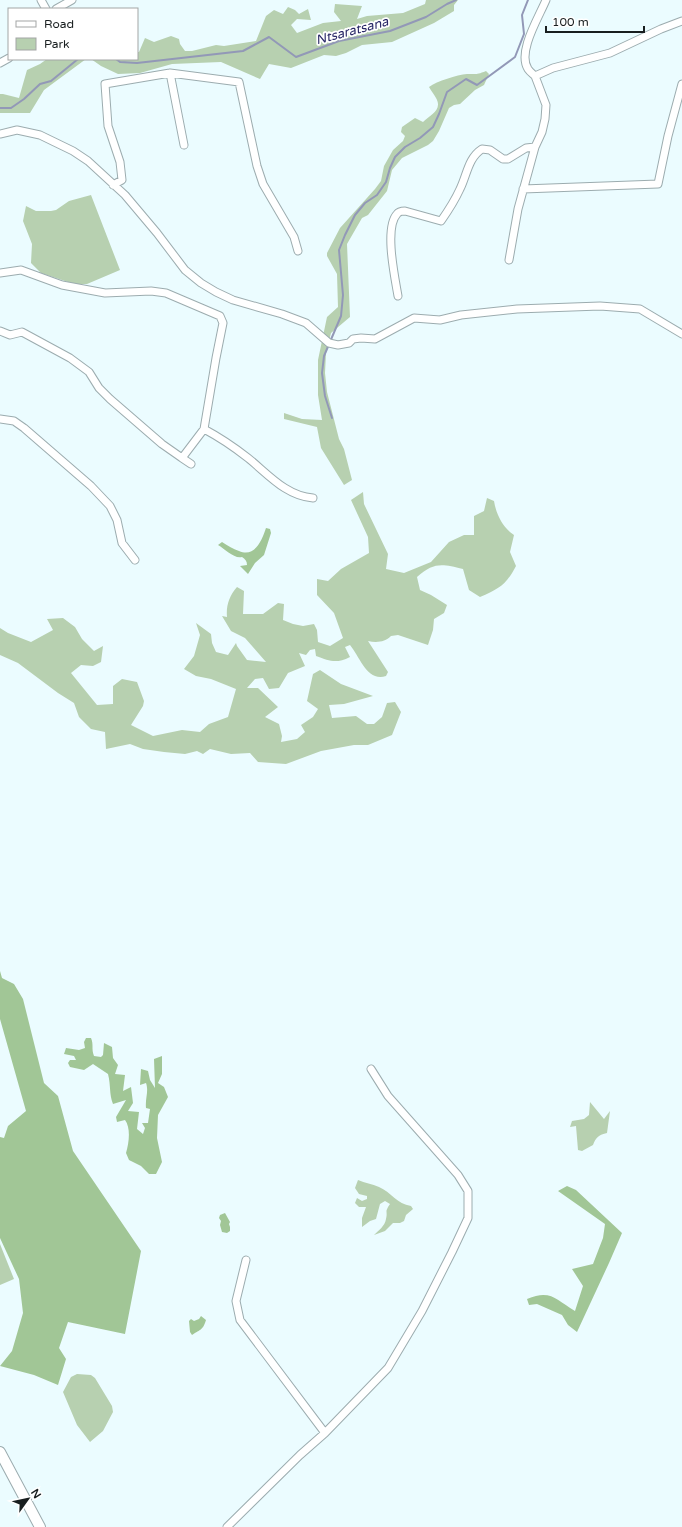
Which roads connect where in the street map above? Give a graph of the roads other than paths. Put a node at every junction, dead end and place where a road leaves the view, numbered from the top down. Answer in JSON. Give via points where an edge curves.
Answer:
{"nodes":[{"id":1,"x":72,"y":0,"type":"edge"},
{"id":2,"x":546,"y":0,"type":"edge"},
{"id":3,"x":58,"y":8,"type":"edge"},
{"id":4,"x":682,"y":21,"type":"edge"},
{"id":5,"x":170,"y":73,"type":"junction"},
{"id":6,"x":535,"y":76,"type":"junction"},
{"id":7,"x":682,"y":84,"type":"edge"},
{"id":8,"x":0,"y":134,"type":"edge"},
{"id":9,"x":184,"y":145,"type":"dead end"},
{"id":10,"x":535,"y":147,"type":"junction"},
{"id":11,"x":113,"y":185,"type":"junction"},
{"id":12,"x":524,"y":189,"type":"junction"},
{"id":13,"x":298,"y":251,"type":"dead end"},
{"id":14,"x":509,"y":260,"type":"dead end"},
{"id":15,"x":0,"y":273,"type":"edge"},
{"id":16,"x":398,"y":296,"type":"dead end"},
{"id":17,"x":0,"y":331,"type":"edge"},
{"id":18,"x":682,"y":334,"type":"edge"},
{"id":19,"x":0,"y":419,"type":"edge"},
{"id":20,"x":204,"y":429,"type":"junction"},
{"id":21,"x":182,"y":458,"type":"junction"},
{"id":22,"x":191,"y":464,"type":"dead end"},
{"id":23,"x":313,"y":498,"type":"dead end"},
{"id":24,"x":135,"y":560,"type":"dead end"},
{"id":25,"x":371,"y":1069,"type":"dead end"},
{"id":26,"x":246,"y":1260,"type":"dead end"},
{"id":27,"x":325,"y":1432,"type":"junction"},
{"id":28,"x":0,"y":1452,"type":"edge"},
{"id":29,"x":40,"y":1527,"type":"edge"},
{"id":30,"x":227,"y":1527,"type":"edge"}],
"edges":[{"from":1,"to":3,"type":"street"},
{"from":2,"to":6,"type":"street","via":[[530,34],[525,57],[528,69]]},
{"from":4,"to":6,"type":"street","via":[[610,53],[553,68]]},
{"from":5,"to":9,"type":"street"},
{"from":5,"to":11,"type":"street","via":[[105,84],[108,126],[120,162],[122,180]]},
{"from":5,"to":13,"type":"street","via":[[239,82],[263,184],[294,237]]},
{"from":6,"to":10,"type":"street","via":[[546,105],[542,132]]},
{"from":7,"to":12,"type":"street","via":[[658,184]]},
{"from":8,"to":11,"type":"street","via":[[17,130],[40,135],[88,161]]},
{"from":10,"to":12,"type":"street"},
{"from":10,"to":16,"type":"street","via":[[526,148],[508,159],[503,159],[490,150],[482,149],[476,152],[461,188],[441,221],[400,211],[397,213],[391,240]]},
{"from":11,"to":18,"type":"street","via":[[140,212],[185,270],[201,283],[233,300],[306,323],[329,343],[338,345],[349,343],[353,339],[375,339],[414,318],[440,320],[460,315],[517,309],[594,306],[640,309]]},
{"from":12,"to":14,"type":"street"},
{"from":15,"to":20,"type":"street","via":[[21,270],[62,285],[105,293],[166,293],[220,316],[223,323]]},
{"from":17,"to":21,"type":"street","via":[[10,335],[22,332],[70,358],[89,372],[110,399]]},
{"from":19,"to":24,"type":"street","via":[[14,421],[24,428],[91,486],[114,512],[122,543]]},
{"from":20,"to":21,"type":"street"},
{"from":20,"to":23,"type":"street","via":[[247,457],[290,492]]},
{"from":21,"to":22,"type":"street"},
{"from":25,"to":27,"type":"street","via":[[388,1096],[458,1175],[468,1191],[468,1218],[422,1311],[388,1368]]},
{"from":26,"to":27,"type":"street","via":[[236,1301],[240,1320]]},
{"from":27,"to":30,"type":"street"},
{"from":28,"to":29,"type":"main road"}]}
